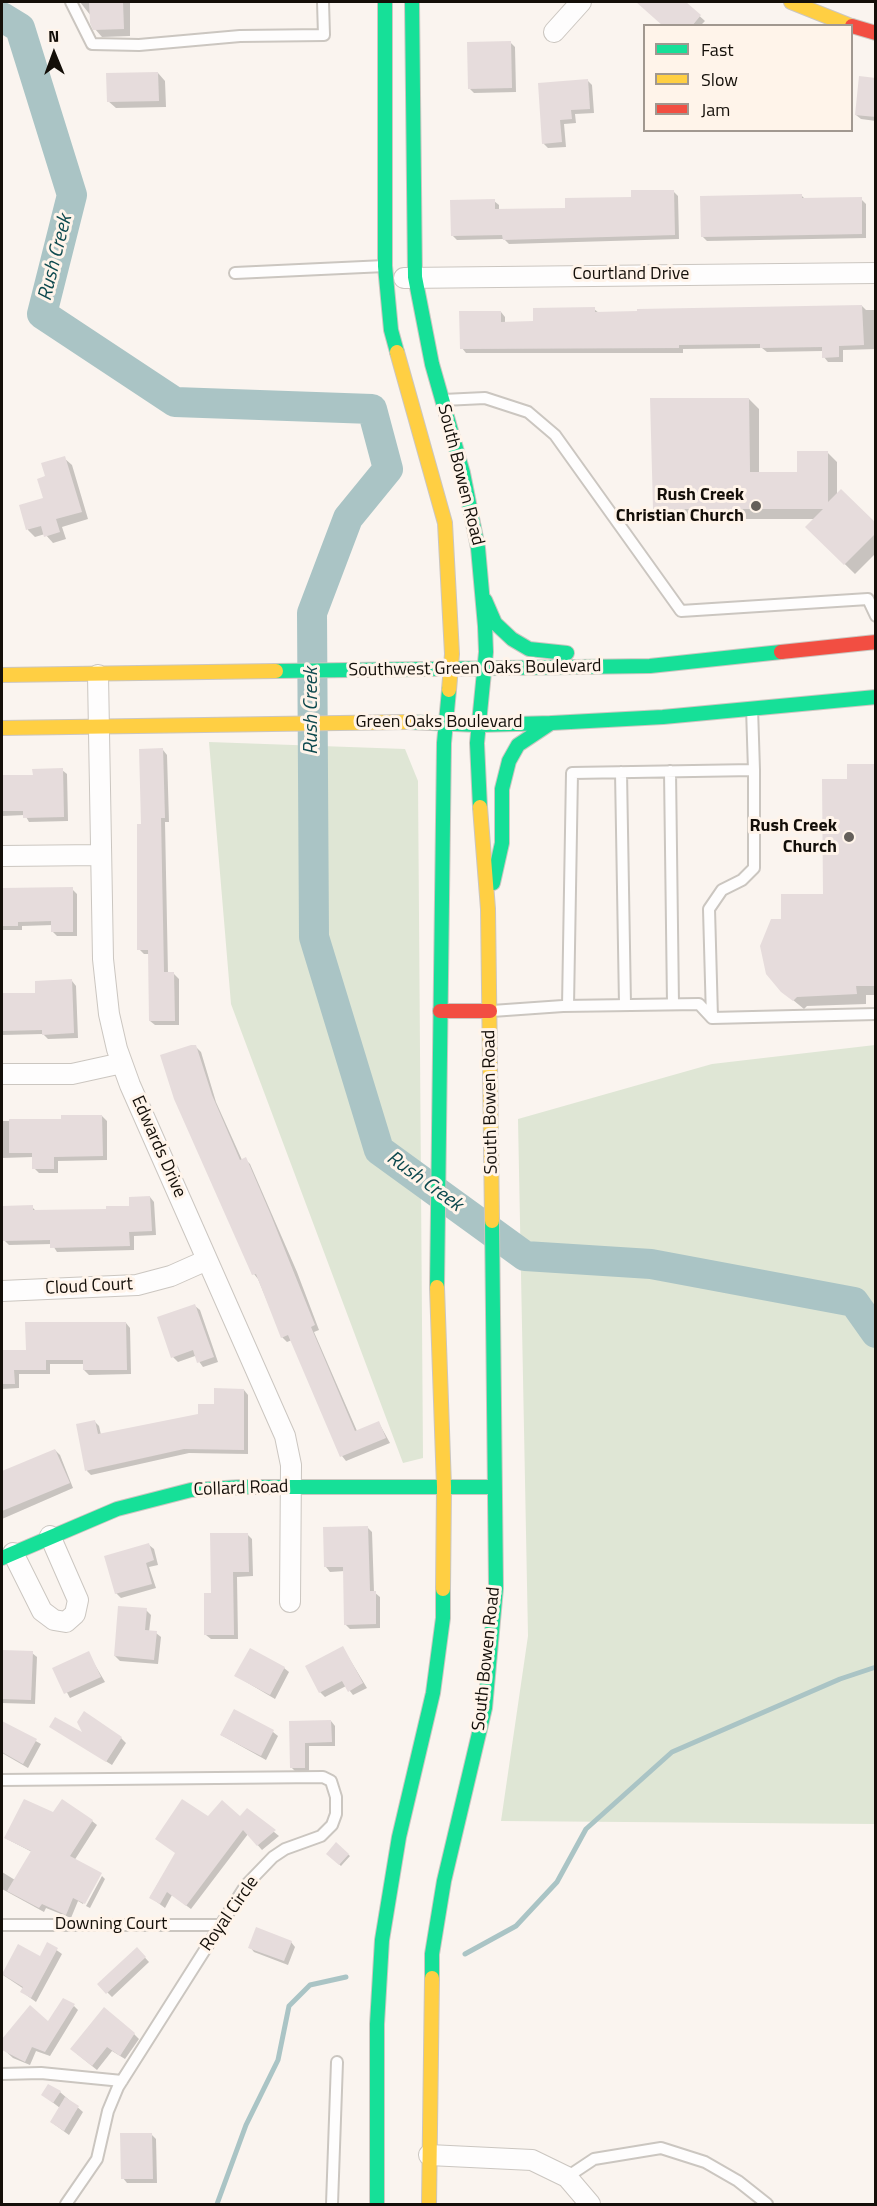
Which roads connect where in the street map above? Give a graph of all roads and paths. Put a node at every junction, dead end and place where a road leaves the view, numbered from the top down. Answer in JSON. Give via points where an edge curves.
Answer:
{"nodes":[{"id":1,"x":71,"y":2,"type":"edge"},
{"id":2,"x":323,"y":2,"type":"edge"},
{"id":3,"x":385,"y":2,"type":"edge"},
{"id":4,"x":412,"y":2,"type":"edge"},
{"id":5,"x":581,"y":2,"type":"edge"},
{"id":6,"x":791,"y":2,"type":"edge"},
{"id":7,"x":845,"y":24,"type":"edge"},
{"id":8,"x":853,"y":27,"type":"edge"},
{"id":9,"x":554,"y":32,"type":"dead end"},
{"id":10,"x":876,"y":33,"type":"edge"},
{"id":11,"x":235,"y":273,"type":"dead end"},
{"id":12,"x":385,"y":273,"type":"junction"},
{"id":13,"x":876,"y":273,"type":"edge"},
{"id":14,"x":414,"y":277,"type":"junction"},
{"id":15,"x":427,"y":405,"type":"junction"},
{"id":16,"x":482,"y":594,"type":"junction"},
{"id":17,"x":872,"y":595,"type":"edge"},
{"id":18,"x":876,"y":616,"type":"edge"},
{"id":19,"x":876,"y":642,"type":"edge"},
{"id":20,"x":612,"y":652,"type":"dead end"},
{"id":21,"x":636,"y":652,"type":"dead end"},
{"id":22,"x":722,"y":660,"type":"junction"},
{"id":23,"x":451,"y":670,"type":"junction"},
{"id":24,"x":484,"y":670,"type":"junction"},
{"id":25,"x":2,"y":675,"type":"edge"},
{"id":26,"x":98,"y":675,"type":"junction"},
{"id":27,"x":876,"y":697,"type":"edge"},
{"id":28,"x":752,"y":708,"type":"junction"},
{"id":29,"x":446,"y":723,"type":"junction"},
{"id":30,"x":552,"y":723,"type":"junction"},
{"id":31,"x":479,"y":725,"type":"junction"},
{"id":32,"x":99,"y":727,"type":"junction"},
{"id":33,"x":2,"y":729,"type":"edge"},
{"id":34,"x":754,"y":770,"type":"junction"},
{"id":35,"x":670,"y":771,"type":"junction"},
{"id":36,"x":621,"y":772,"type":"junction"},
{"id":37,"x":2,"y":855,"type":"edge"},
{"id":38,"x":101,"y":855,"type":"junction"},
{"id":39,"x":488,"y":909,"type":"junction"},
{"id":40,"x":673,"y":1004,"type":"junction"},
{"id":41,"x":626,"y":1005,"type":"junction"},
{"id":42,"x":568,"y":1006,"type":"junction"},
{"id":43,"x":440,"y":1011,"type":"junction"},
{"id":44,"x":490,"y":1011,"type":"junction"},
{"id":45,"x":876,"y":1014,"type":"edge"},
{"id":46,"x":712,"y":1018,"type":"junction"},
{"id":47,"x":122,"y":1063,"type":"junction"},
{"id":48,"x":2,"y":1074,"type":"edge"},
{"id":49,"x":207,"y":1260,"type":"junction"},
{"id":50,"x":2,"y":1291,"type":"edge"},
{"id":51,"x":291,"y":1487,"type":"junction"},
{"id":52,"x":444,"y":1487,"type":"junction"},
{"id":53,"x":494,"y":1487,"type":"junction"},
{"id":54,"x":50,"y":1536,"type":"junction"},
{"id":55,"x":7,"y":1556,"type":"edge"},
{"id":56,"x":290,"y":1602,"type":"dead end"},
{"id":57,"x":2,"y":1780,"type":"edge"},
{"id":58,"x":2,"y":1925,"type":"edge"},
{"id":59,"x":220,"y":1925,"type":"junction"},
{"id":60,"x":337,"y":2062,"type":"dead end"},
{"id":61,"x":2,"y":2074,"type":"edge"},
{"id":62,"x":122,"y":2081,"type":"junction"},
{"id":63,"x":429,"y":2155,"type":"junction"},
{"id":64,"x":567,"y":2177,"type":"junction"},
{"id":65,"x":66,"y":2205,"type":"edge"},
{"id":66,"x":332,"y":2205,"type":"edge"},
{"id":67,"x":377,"y":2205,"type":"edge"},
{"id":68,"x":429,"y":2205,"type":"edge"},
{"id":69,"x":590,"y":2205,"type":"edge"},
{"id":70,"x":767,"y":2205,"type":"edge"}],
"edges":[{"from":1,"to":2,"type":"lane","via":[[92,44],[139,45],[240,36],[324,35]]},
{"from":3,"to":12,"type":"main road","name":"South Bowen Road"},
{"from":4,"to":14,"type":"main road","name":"South Bowen Road"},
{"from":5,"to":9,"type":"street"},
{"from":6,"to":7,"type":"main road"},
{"from":8,"to":10,"type":"main road"},
{"from":11,"to":12,"type":"lane"},
{"from":12,"to":14,"type":"street","name":"Courtland Drive"},
{"from":12,"to":15,"type":"main road","name":"South Bowen Road","via":[[391,330]]},
{"from":13,"to":14,"type":"street","name":"Courtland Drive"},
{"from":14,"to":15,"type":"main road","name":"South Bowen Road"},
{"from":15,"to":16,"type":"main road","name":"South Bowen Road","via":[[463,473],[478,548]]},
{"from":15,"to":17,"type":"lane","via":[[484,398],[528,412],[555,435],[681,611]]},
{"from":15,"to":23,"type":"main road","name":"South Bowen Road","via":[[449,561]]},
{"from":16,"to":20,"type":"main road","via":[[495,623],[529,649],[553,653]]},
{"from":16,"to":24,"type":"main road","name":"South Bowen Road"},
{"from":17,"to":18,"type":"lane"},
{"from":19,"to":22,"type":"main road","name":"Southwest Green Oaks Boulevard"},
{"from":21,"to":22,"type":"main road"},
{"from":22,"to":24,"type":"main road","name":"Southwest Green Oaks Boulevard"},
{"from":23,"to":24,"type":"main road","name":"Southwest Green Oaks Boulevard"},
{"from":23,"to":26,"type":"main road","name":"Southwest Green Oaks Boulevard"},
{"from":23,"to":29,"type":"main road","name":"South Bowen Road"},
{"from":24,"to":31,"type":"main road","name":"South Bowen Road"},
{"from":25,"to":26,"type":"main road","name":"Southwest Green Oaks Boulevard"},
{"from":26,"to":32,"type":"street","name":"Edwards Drive"},
{"from":27,"to":28,"type":"main road","name":"Green Oaks Boulevard"},
{"from":28,"to":30,"type":"main road","name":"Green Oaks Boulevard"},
{"from":28,"to":34,"type":"lane"},
{"from":29,"to":31,"type":"main road","name":"Green Oaks Boulevard"},
{"from":29,"to":32,"type":"main road","name":"Green Oaks Boulevard"},
{"from":29,"to":43,"type":"main road","name":"South Bowen Road"},
{"from":30,"to":31,"type":"main road","name":"Green Oaks Boulevard"},
{"from":30,"to":39,"type":"main road","via":[[518,745],[509,761],[501,789],[502,843]]},
{"from":31,"to":39,"type":"main road","name":"South Bowen Road","via":[[481,843]]},
{"from":32,"to":33,"type":"main road","name":"Green Oaks Boulevard"},
{"from":32,"to":38,"type":"street","name":"Edwards Drive"},
{"from":34,"to":35,"type":"lane"},
{"from":34,"to":46,"type":"lane","via":[[754,868],[742,880],[722,890],[709,909]]},
{"from":35,"to":36,"type":"lane"},
{"from":35,"to":40,"type":"lane"},
{"from":36,"to":41,"type":"lane"},
{"from":36,"to":42,"type":"lane","via":[[572,773]]},
{"from":37,"to":38,"type":"street"},
{"from":38,"to":47,"type":"street","name":"Edwards Drive","via":[[104,975]]},
{"from":39,"to":44,"type":"main road","name":"South Bowen Road"},
{"from":40,"to":41,"type":"lane"},
{"from":40,"to":46,"type":"lane","via":[[699,1004]]},
{"from":41,"to":42,"type":"lane"},
{"from":42,"to":44,"type":"lane"},
{"from":43,"to":44,"type":"main road"},
{"from":43,"to":52,"type":"main road","name":"South Bowen Road","via":[[437,1302]]},
{"from":44,"to":53,"type":"main road","name":"South Bowen Road"},
{"from":45,"to":46,"type":"lane"},
{"from":47,"to":48,"type":"street","via":[[72,1074]]},
{"from":47,"to":49,"type":"street","name":"Edwards Drive"},
{"from":49,"to":50,"type":"street","name":"Cloud Court","via":[[137,1285]]},
{"from":49,"to":51,"type":"street","name":"Edwards Drive","via":[[280,1423],[291,1465]]},
{"from":51,"to":52,"type":"main road","name":"Collard Road"},
{"from":51,"to":54,"type":"main road","name":"Collard Road","via":[[217,1488],[168,1494]]},
{"from":51,"to":56,"type":"street","name":"Edwards Drive"},
{"from":52,"to":53,"type":"main road","name":"Collard Road"},
{"from":52,"to":67,"type":"main road","name":"South Bowen Road","via":[[445,1581],[440,1652],[427,1725],[399,1837],[382,1940],[377,2034]]},
{"from":53,"to":63,"type":"main road","name":"South Bowen Road","via":[[495,1611],[484,1708],[444,1881],[432,1954]]},
{"from":54,"to":55,"type":"main road","name":"Collard Road"},
{"from":54,"to":55,"type":"street","via":[[78,1600],[75,1614],[66,1622],[54,1620],[42,1611]]},
{"from":57,"to":59,"type":"lane","name":"Royal Circle","via":[[323,1777],[331,1781],[336,1797],[332,1825],[321,1836],[273,1857],[246,1885]]},
{"from":58,"to":59,"type":"lane","name":"Downing Court"},
{"from":59,"to":62,"type":"lane","name":"Royal Circle"},
{"from":60,"to":66,"type":"lane"},
{"from":61,"to":62,"type":"lane","via":[[41,2073]]},
{"from":62,"to":65,"type":"lane","name":"Royal Circle","via":[[108,2111],[97,2159]]},
{"from":63,"to":64,"type":"street","via":[[532,2160]]},
{"from":63,"to":68,"type":"main road","name":"South Bowen Road"},
{"from":64,"to":69,"type":"street"},
{"from":64,"to":70,"type":"lane","via":[[594,2159],[661,2148],[705,2163],[738,2181]]}]}
